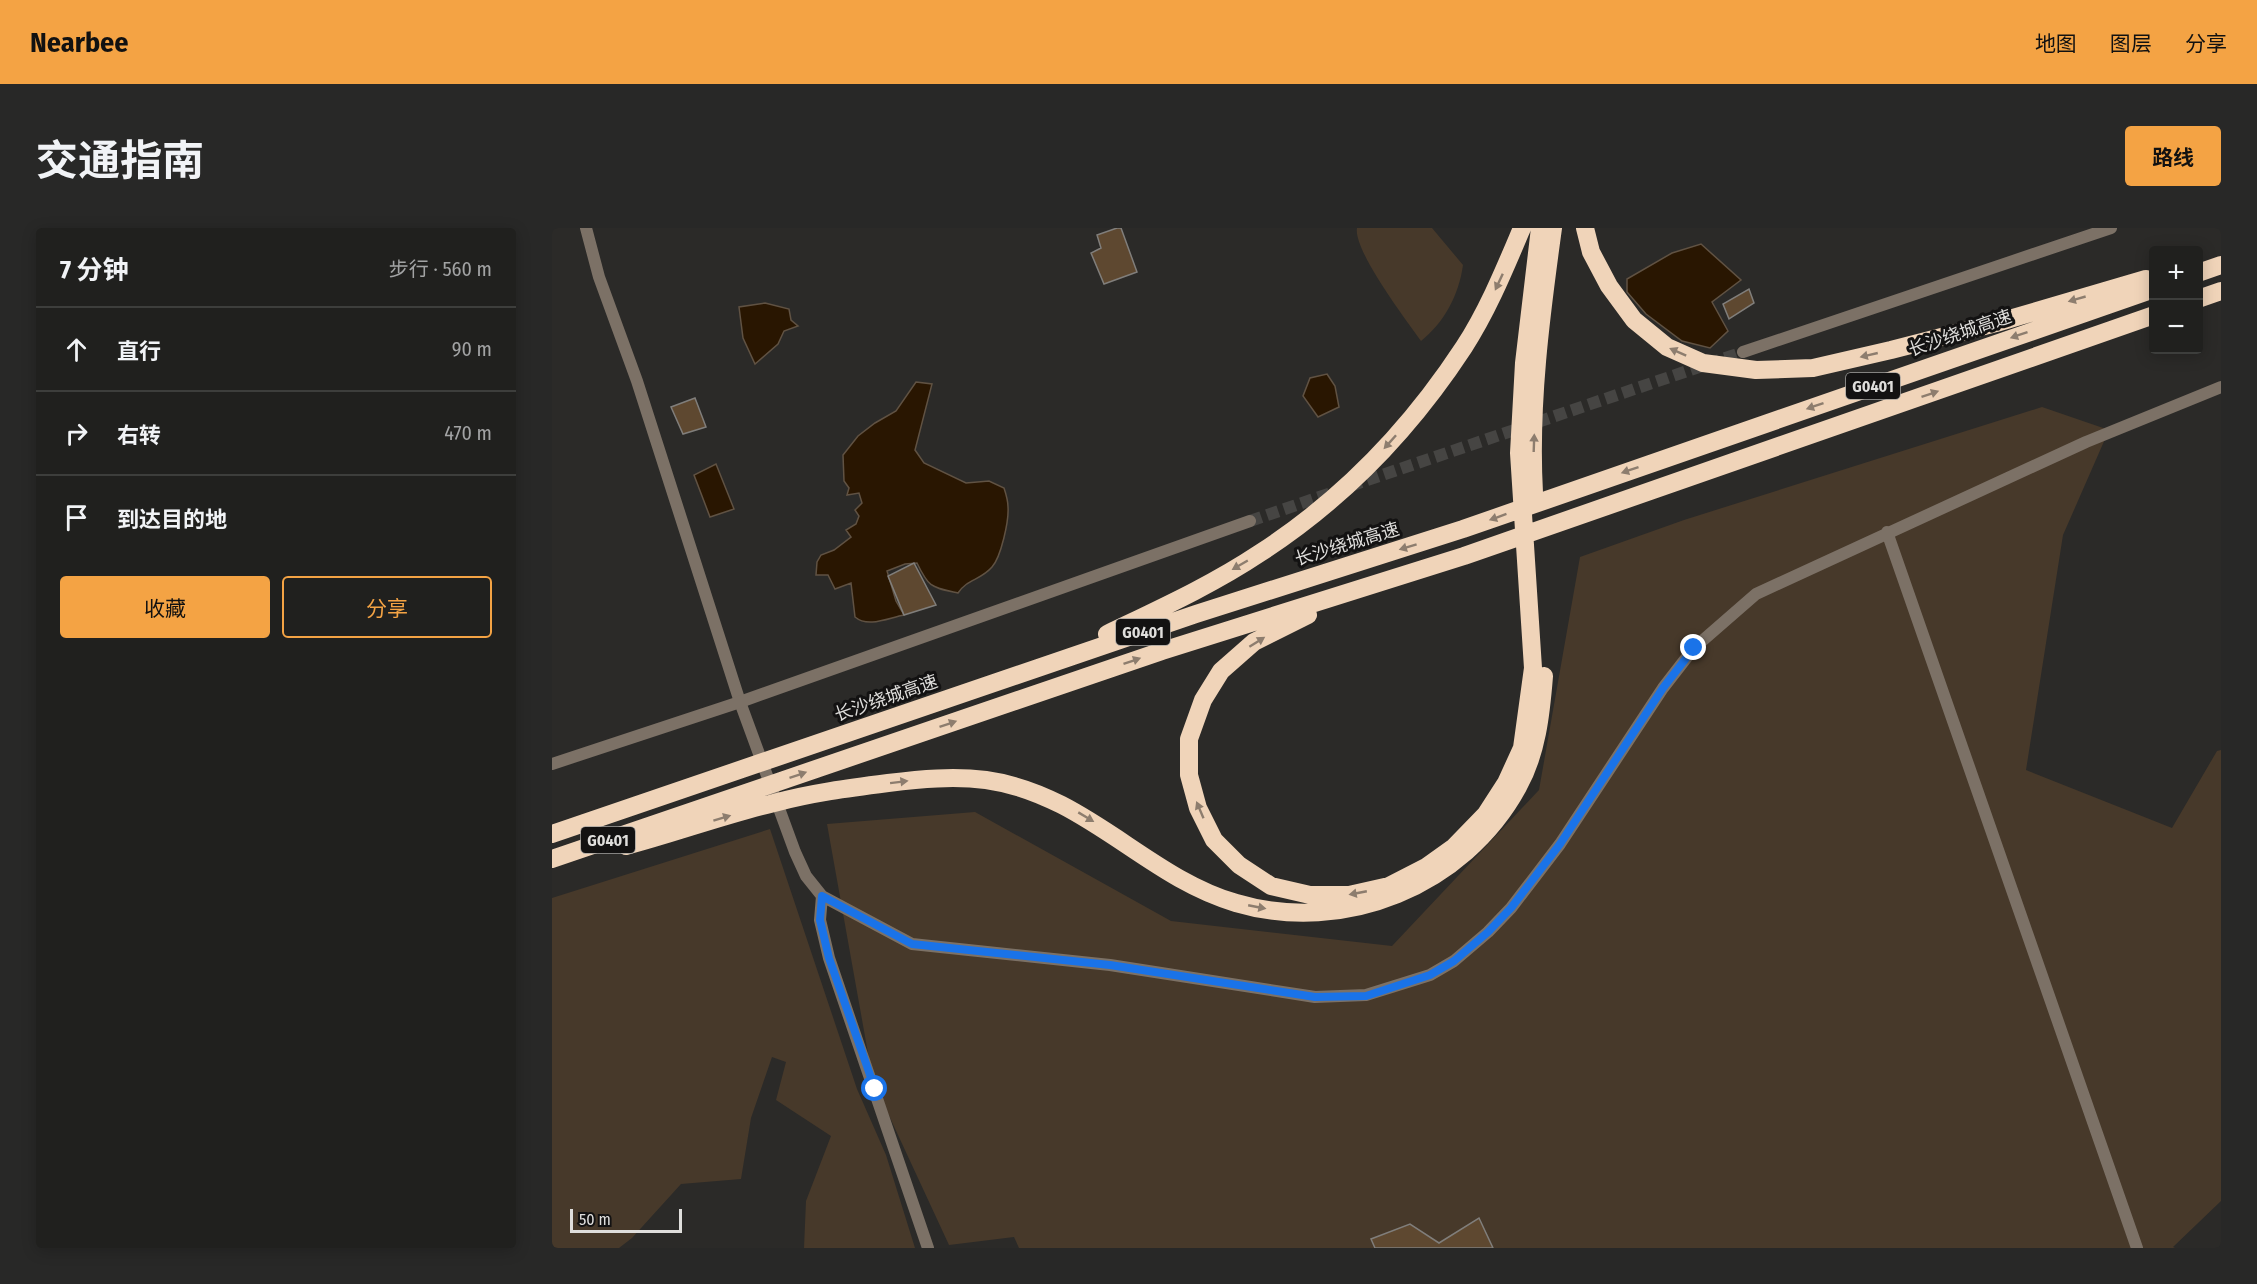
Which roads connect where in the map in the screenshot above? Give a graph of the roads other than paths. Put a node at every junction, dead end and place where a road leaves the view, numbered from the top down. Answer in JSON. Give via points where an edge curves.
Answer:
{"nodes":[{"id":1,"x":586,"y":228,"type":"edge"},
{"id":2,"x":1522,"y":228,"type":"edge"},
{"id":3,"x":1540,"y":228,"type":"edge"},
{"id":4,"x":1553,"y":228,"type":"edge"},
{"id":5,"x":1585,"y":228,"type":"edge"},
{"id":6,"x":2111,"y":228,"type":"edge"},
{"id":7,"x":2220,"y":262,"type":"edge"},
{"id":8,"x":2203,"y":264,"type":"edge"},
{"id":9,"x":2203,"y":271,"type":"edge"},
{"id":10,"x":2149,"y":278,"type":"edge"},
{"id":11,"x":2149,"y":291,"type":"edge"},
{"id":12,"x":2221,"y":291,"type":"edge"},
{"id":13,"x":2203,"y":298,"type":"edge"},
{"id":14,"x":2149,"y":317,"type":"edge"},
{"id":15,"x":1743,"y":352,"type":"tunnel mouth"},
{"id":16,"x":2221,"y":387,"type":"edge"},
{"id":17,"x":1250,"y":521,"type":"tunnel mouth"},
{"id":18,"x":1887,"y":532,"type":"junction"},
{"id":19,"x":1465,"y":562,"type":"junction"},
{"id":20,"x":740,"y":702,"type":"junction"},
{"id":21,"x":824,"y":736,"type":"junction"},
{"id":22,"x":552,"y":764,"type":"edge"},
{"id":23,"x":665,"y":828,"type":"junction"},
{"id":24,"x":552,"y":834,"type":"edge"},
{"id":25,"x":552,"y":859,"type":"edge"},
{"id":26,"x":552,"y":867,"type":"edge"},
{"id":27,"x":822,"y":896,"type":"junction"},
{"id":28,"x":928,"y":1248,"type":"edge"},
{"id":29,"x":2137,"y":1248,"type":"edge"}],
"edges":[{"from":1,"to":20,"type":"street"},
{"from":2,"to":21,"type":"highway","one_way":true,"via":[[1499,283],[1465,346],[1419,410],[1371,463],[1315,514],[1260,554],[1192,593],[1106,634]]},
{"from":3,"to":19,"type":"highway","one_way":true,"via":[[1524,363],[1520,453],[1533,668],[1522,748],[1506,783],[1486,814],[1454,847],[1389,886],[1349,895],[1310,895],[1271,886],[1239,865],[1214,840],[1197,808],[1189,775],[1189,739],[1203,700],[1221,671],[1254,642],[1306,615]]},
{"from":23,"to":4,"type":"highway","one_way":true,"via":[[841,789],[937,777],[988,780],[1041,795],[1082,814],[1190,885],[1236,903],[1277,911],[1318,913],[1368,906],[1412,890],[1452,865],[1492,828],[1519,786],[1533,752],[1541,711],[1545,664],[1533,475],[1535,392]]},
{"from":10,"to":5,"type":"highway","one_way":true,"via":[[1869,356],[1813,368],[1756,370],[1703,363],[1667,347],[1634,320],[1609,286]]},
{"from":6,"to":15,"type":"street"},
{"from":7,"to":8,"type":"highway"},
{"from":7,"to":9,"type":"highway"},
{"from":11,"to":21,"type":"highway","name":"长沙绕城高速","number":"G0401","one_way":true,"via":[[1463,530]]},
{"from":12,"to":13,"type":"highway"},
{"from":19,"to":14,"type":"highway","number":"G0401","one_way":true},
{"from":16,"to":18,"type":"street","via":[[2086,442]]},
{"from":17,"to":20,"type":"street"},
{"from":18,"to":27,"type":"street","via":[[1756,594],[1694,648],[1663,688],[1560,844],[1511,908],[1454,961],[1430,975],[1366,996],[1315,997],[1110,965],[912,944]]},
{"from":18,"to":29,"type":"street"},
{"from":23,"to":19,"type":"highway","number":"G0401","one_way":true,"via":[[833,763],[1162,651]]},
{"from":20,"to":22,"type":"street"},
{"from":20,"to":27,"type":"street","via":[[795,852],[806,876]]},
{"from":21,"to":24,"type":"highway","number":"G0401"},
{"from":23,"to":25,"type":"highway","number":"G0401"},
{"from":23,"to":26,"type":"highway"},
{"from":27,"to":28,"type":"street","via":[[820,920],[829,958]]}]}
